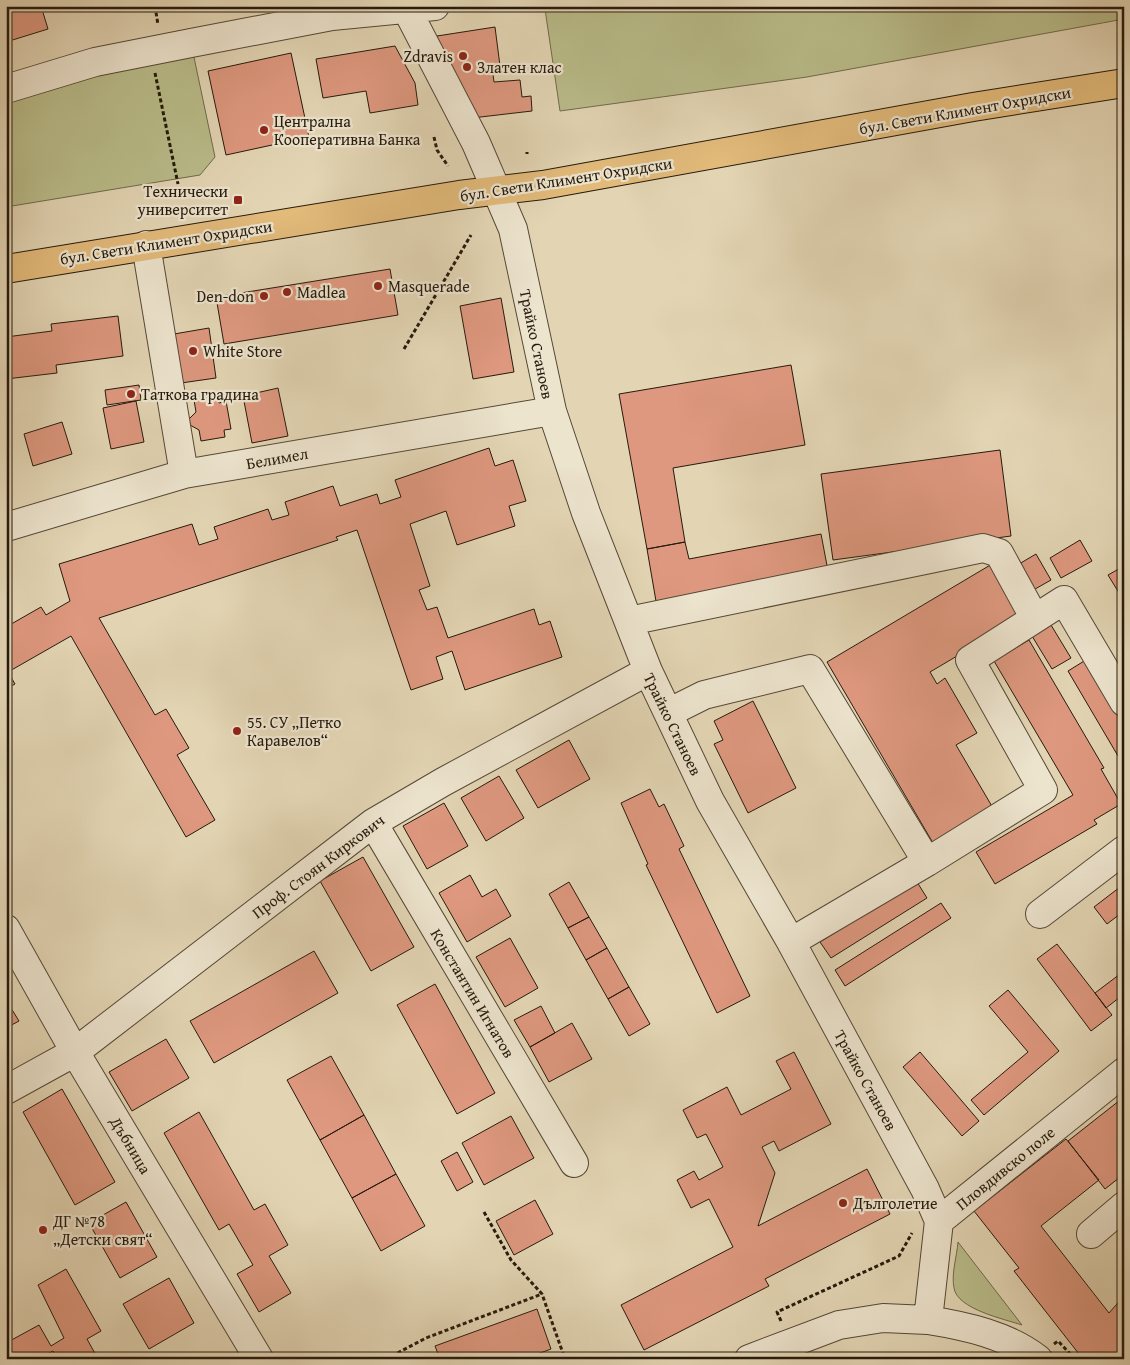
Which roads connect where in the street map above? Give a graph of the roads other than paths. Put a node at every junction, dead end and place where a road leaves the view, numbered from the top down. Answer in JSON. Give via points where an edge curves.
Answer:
{"nodes":[{"id":1,"x":434,"y":6,"type":"edge"},
{"id":2,"x":405,"y":8,"type":"edge"},
{"id":3,"x":1124,"y":83,"type":"edge"},
{"id":4,"x":6,"y":89,"type":"edge"},
{"id":5,"x":497,"y":190,"type":"junction"},
{"id":6,"x":146,"y":245,"type":"junction"},
{"id":7,"x":6,"y":269,"type":"edge"},
{"id":8,"x":552,"y":411,"type":"junction"},
{"id":9,"x":184,"y":474,"type":"junction"},
{"id":10,"x":6,"y":527,"type":"edge"},
{"id":11,"x":1034,"y":617,"type":"junction"},
{"id":12,"x":629,"y":622,"type":"junction"},
{"id":13,"x":648,"y":672,"type":"junction"},
{"id":14,"x":1124,"y":702,"type":"edge"},
{"id":15,"x":668,"y":713,"type":"junction"},
{"id":16,"x":373,"y":823,"type":"junction"},
{"id":17,"x":1124,"y":850,"type":"edge"},
{"id":18,"x":927,"y":862,"type":"junction"},
{"id":19,"x":1040,"y":914,"type":"dead end"},
{"id":20,"x":6,"y":929,"type":"edge"},
{"id":21,"x":791,"y":942,"type":"junction"},
{"id":22,"x":75,"y":1052,"type":"junction"},
{"id":23,"x":1124,"y":1072,"type":"edge"},
{"id":24,"x":6,"y":1090,"type":"edge"},
{"id":25,"x":574,"y":1162,"type":"dead end"},
{"id":26,"x":1124,"y":1206,"type":"edge"},
{"id":27,"x":927,"y":1224,"type":"junction"},
{"id":28,"x":1091,"y":1234,"type":"dead end"},
{"id":29,"x":928,"y":1320,"type":"junction"},
{"id":30,"x":1048,"y":1350,"type":"edge"},
{"id":31,"x":259,"y":1359,"type":"edge"},
{"id":32,"x":749,"y":1359,"type":"edge"}],
"edges":[{"from":1,"to":2,"type":"street"},
{"from":2,"to":4,"type":"street","via":[[332,16],[95,62]]},
{"from":2,"to":5,"type":"street","name":"Трайко Станоев"},
{"from":3,"to":5,"type":"main road","name":"бул. Свети Климент Охридски","via":[[553,183]]},
{"from":5,"to":6,"type":"main road","name":"бул. Свети Климент Охридски"},
{"from":5,"to":8,"type":"street","name":"Трайко Станоев","via":[[513,229]]},
{"from":6,"to":7,"type":"main road","name":"бул. Свети Климент Охридски"},
{"from":6,"to":9,"type":"street"},
{"from":8,"to":9,"type":"street","name":"Белимел"},
{"from":8,"to":12,"type":"street","name":"Трайко Станоев","via":[[586,512]]},
{"from":9,"to":10,"type":"street","name":"Белимел"},
{"from":11,"to":12,"type":"street","via":[[999,553],[983,548]]},
{"from":11,"to":14,"type":"street","via":[[1064,600]]},
{"from":11,"to":18,"type":"street","via":[[970,660],[1043,790]]},
{"from":12,"to":13,"type":"street","name":"Трайко Станоев"},
{"from":13,"to":15,"type":"street","name":"Трайко Станоев"},
{"from":13,"to":16,"type":"street","name":"Проф. Стоян Киркович"},
{"from":15,"to":18,"type":"street","via":[[704,696],[810,669]]},
{"from":15,"to":21,"type":"street","name":"Трайко Станоев","via":[[710,801]]},
{"from":16,"to":22,"type":"street","name":"Проф. Стоян Киркович"},
{"from":16,"to":25,"type":"street","name":"Константин Игнатов"},
{"from":17,"to":19,"type":"street"},
{"from":18,"to":21,"type":"street"},
{"from":20,"to":22,"type":"street","name":"Дъбница"},
{"from":21,"to":27,"type":"street","name":"Трайко Станоев","via":[[925,1189]]},
{"from":22,"to":24,"type":"street","name":"Проф. Стоян Киркович"},
{"from":22,"to":31,"type":"street","name":"Дъбница"},
{"from":23,"to":27,"type":"street","name":"Пловдивско поле"},
{"from":26,"to":28,"type":"street"},
{"from":27,"to":29,"type":"street","name":"Пловдивско поле"},
{"from":29,"to":30,"type":"street","via":[[958,1324],[1026,1350]]},
{"from":29,"to":32,"type":"street","via":[[883,1318],[839,1325]]}]}
